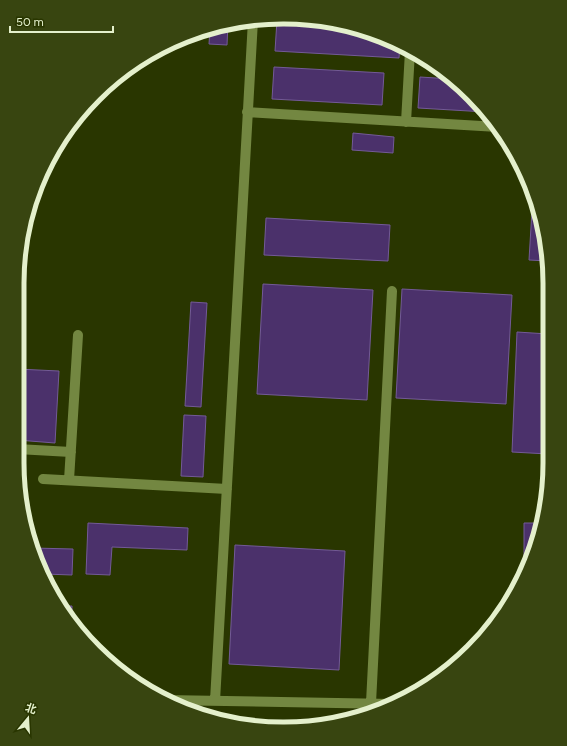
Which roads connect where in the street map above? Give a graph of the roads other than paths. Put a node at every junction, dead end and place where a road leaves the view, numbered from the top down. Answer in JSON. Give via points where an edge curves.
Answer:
{"nodes":[{"id":1,"x":253,"y":26,"type":"edge"},
{"id":2,"x":410,"y":57,"type":"edge"},
{"id":3,"x":247,"y":112,"type":"junction"},
{"id":4,"x":406,"y":122,"type":"junction"},
{"id":5,"x":489,"y":127,"type":"edge"},
{"id":6,"x":392,"y":291,"type":"dead end"},
{"id":7,"x":78,"y":335,"type":"dead end"},
{"id":8,"x":24,"y":449,"type":"edge"},
{"id":9,"x":71,"y":452,"type":"junction"},
{"id":10,"x":43,"y":479,"type":"dead end"},
{"id":11,"x":69,"y":480,"type":"junction"},
{"id":12,"x":227,"y":489,"type":"junction"},
{"id":13,"x":181,"y":701,"type":"edge"},
{"id":14,"x":215,"y":702,"type":"junction"},
{"id":15,"x":371,"y":703,"type":"junction"},
{"id":16,"x":379,"y":703,"type":"edge"}],
"edges":[{"from":1,"to":3,"type":"street"},
{"from":2,"to":4,"type":"street"},
{"from":3,"to":4,"type":"street"},
{"from":3,"to":12,"type":"street"},
{"from":4,"to":5,"type":"street"},
{"from":6,"to":15,"type":"street"},
{"from":7,"to":9,"type":"street"},
{"from":8,"to":9,"type":"street"},
{"from":9,"to":11,"type":"street"},
{"from":10,"to":11,"type":"street"},
{"from":11,"to":12,"type":"street"},
{"from":12,"to":14,"type":"street"},
{"from":13,"to":14,"type":"street"},
{"from":14,"to":15,"type":"street"},
{"from":15,"to":16,"type":"street"}]}
